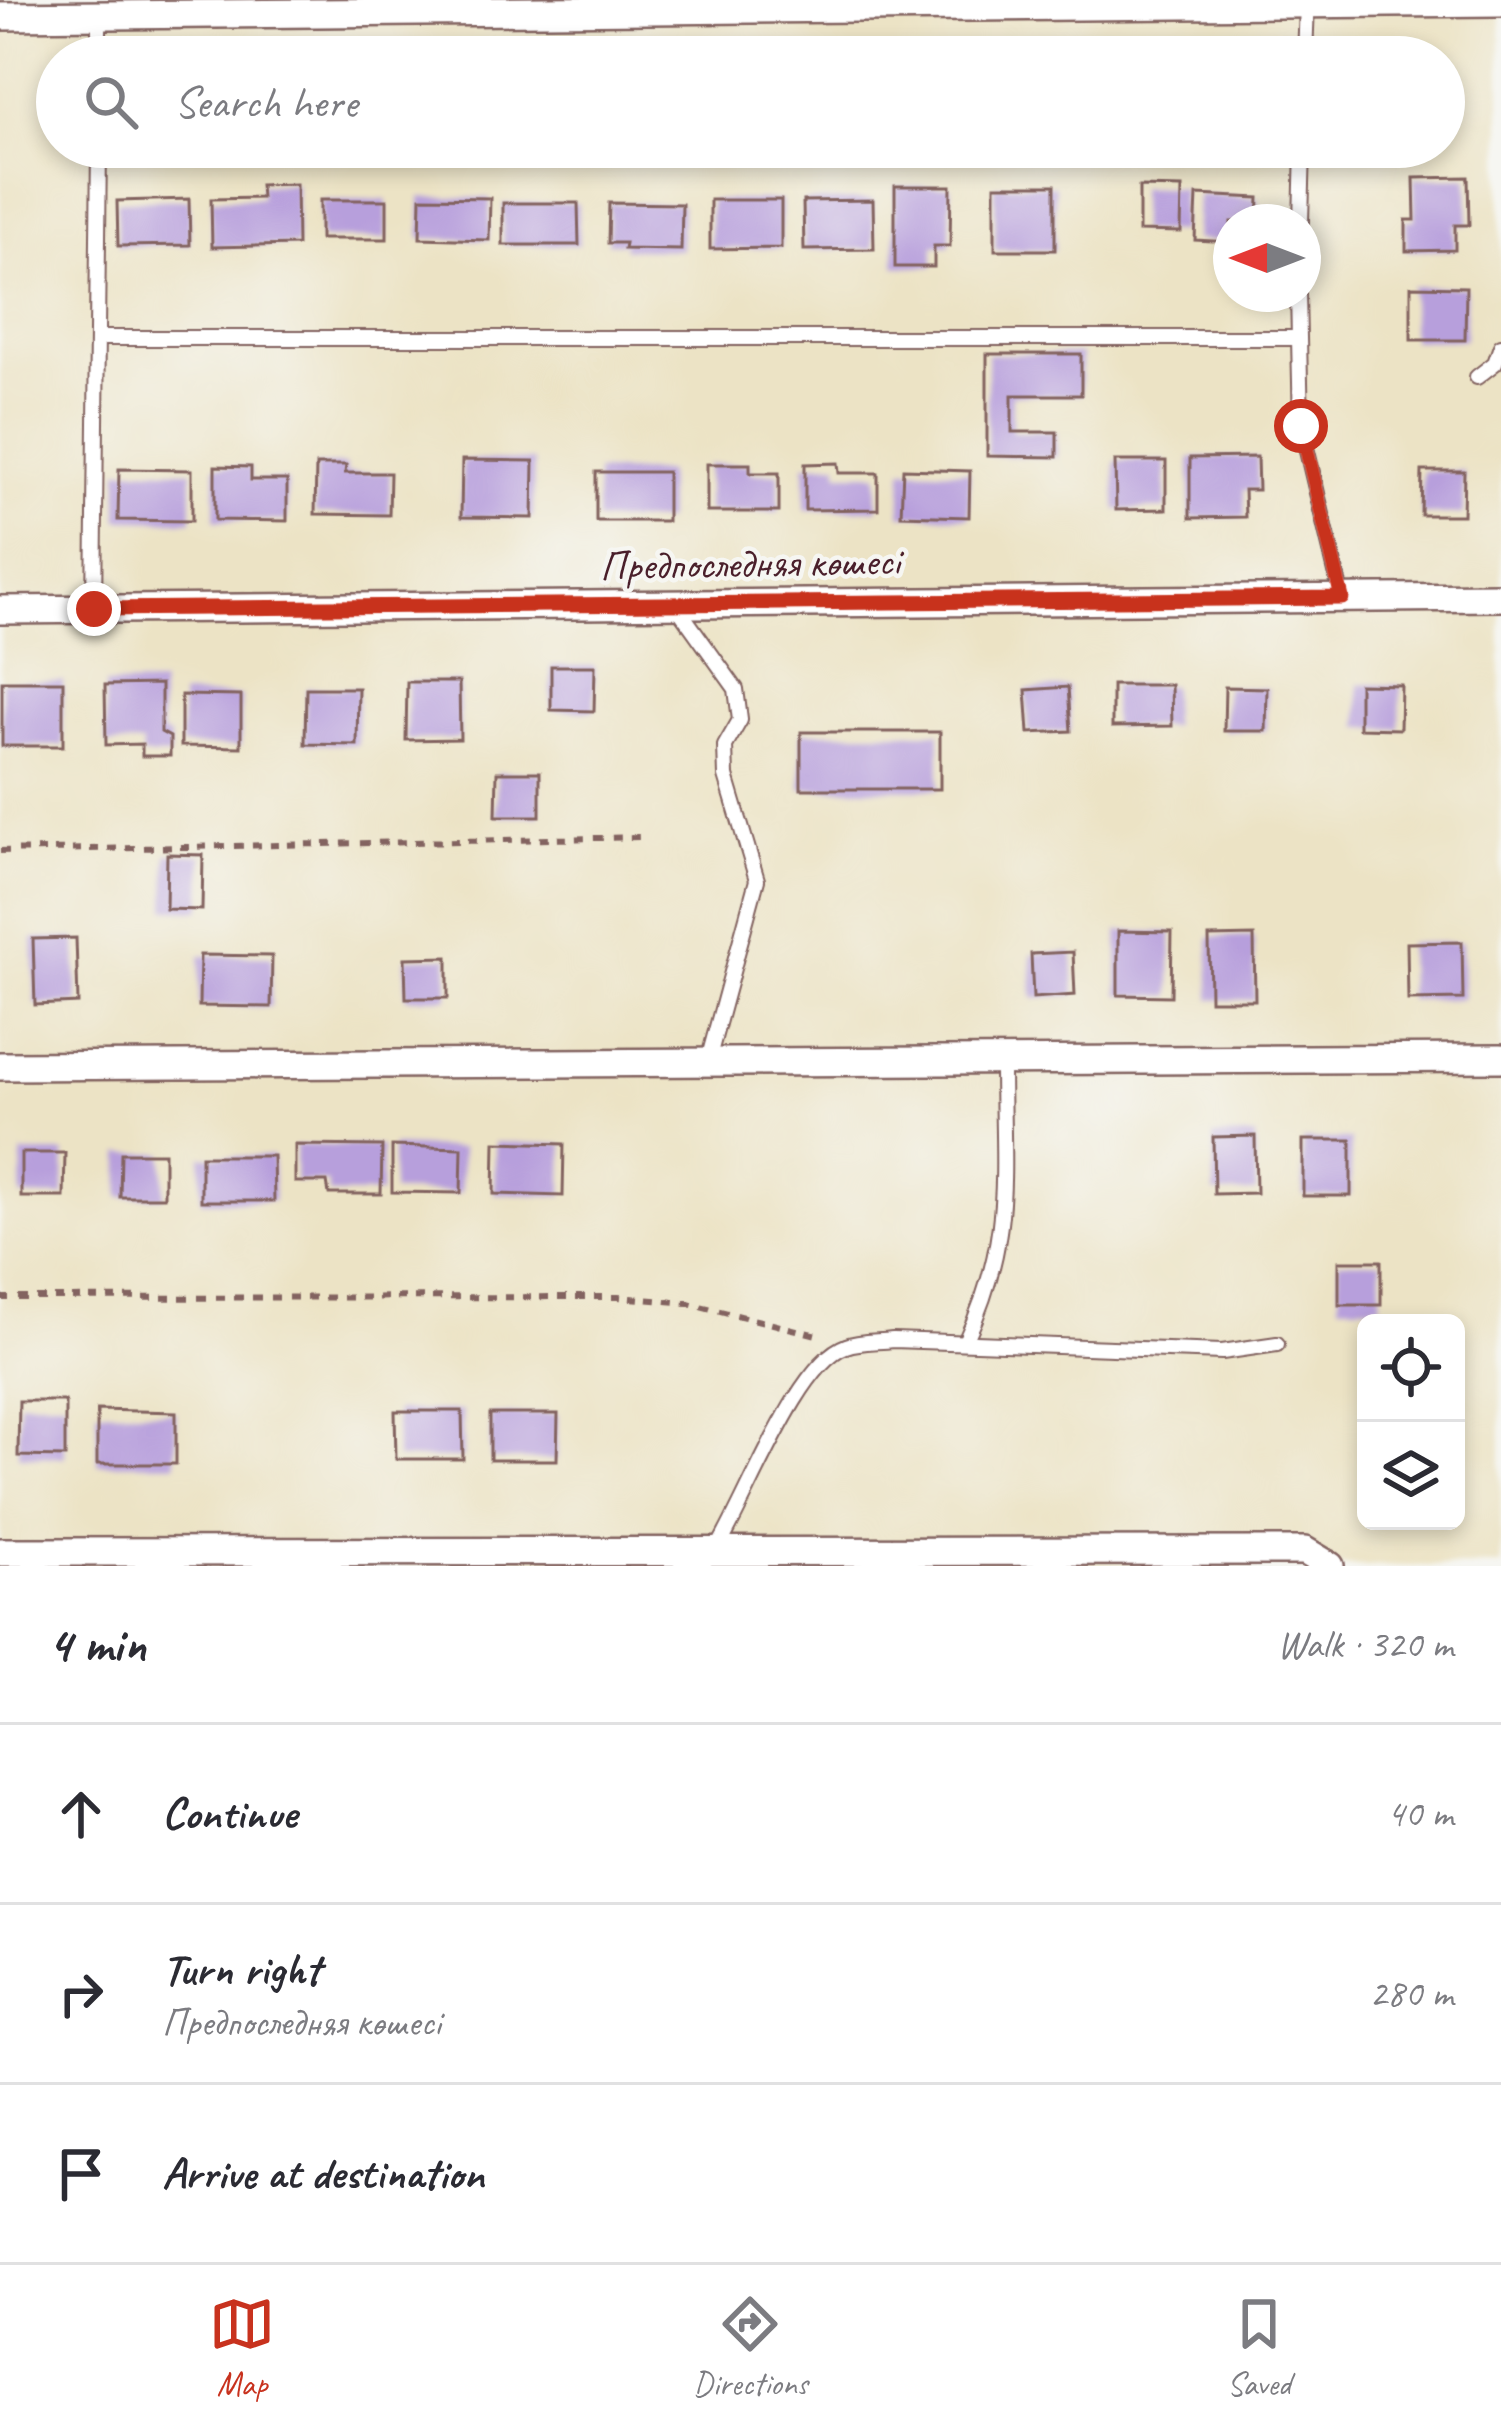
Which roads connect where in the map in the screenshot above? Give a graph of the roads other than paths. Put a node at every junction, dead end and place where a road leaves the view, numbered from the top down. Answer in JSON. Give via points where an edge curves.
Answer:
{"nodes":[{"id":1,"x":1501,"y":2,"type":"edge"},
{"id":2,"x":1307,"y":4,"type":"junction"},
{"id":3,"x":269,"y":7,"type":"edge"},
{"id":4,"x":99,"y":15,"type":"junction"},
{"id":5,"x":0,"y":16,"type":"edge"},
{"id":6,"x":99,"y":36,"type":"edge"},
{"id":7,"x":1306,"y":36,"type":"edge"},
{"id":8,"x":99,"y":168,"type":"edge"},
{"id":9,"x":1302,"y":168,"type":"edge"},
{"id":10,"x":1301,"y":204,"type":"edge"},
{"id":11,"x":1297,"y":312,"type":"edge"},
{"id":12,"x":98,"y":338,"type":"junction"},
{"id":13,"x":1296,"y":338,"type":"junction"},
{"id":14,"x":1501,"y":346,"type":"edge"},
{"id":15,"x":1477,"y":377,"type":"dead end"},
{"id":16,"x":1501,"y":597,"type":"edge"},
{"id":17,"x":1342,"y":598,"type":"junction"},
{"id":18,"x":675,"y":604,"type":"junction"},
{"id":19,"x":94,"y":609,"type":"junction"},
{"id":20,"x":0,"y":610,"type":"edge"},
{"id":21,"x":1501,"y":1058,"type":"edge"},
{"id":22,"x":1002,"y":1063,"type":"junction"},
{"id":23,"x":707,"y":1064,"type":"junction"},
{"id":24,"x":0,"y":1066,"type":"edge"},
{"id":25,"x":965,"y":1342,"type":"junction"},
{"id":26,"x":1277,"y":1344,"type":"dead end"},
{"id":27,"x":717,"y":1549,"type":"junction"},
{"id":28,"x":0,"y":1552,"type":"edge"},
{"id":29,"x":654,"y":1557,"type":"edge"},
{"id":30,"x":1330,"y":1566,"type":"edge"}],
"edges":[{"from":1,"to":2,"type":"street"},
{"from":2,"to":3,"type":"street"},
{"from":2,"to":7,"type":"lane"},
{"from":3,"to":4,"type":"street"},
{"from":4,"to":5,"type":"street"},
{"from":4,"to":6,"type":"lane"},
{"from":8,"to":12,"type":"lane"},
{"from":9,"to":10,"type":"lane"},
{"from":11,"to":13,"type":"lane"},
{"from":12,"to":13,"type":"lane"},
{"from":12,"to":19,"type":"lane"},
{"from":13,"to":17,"type":"lane","via":[[1307,466]]},
{"from":14,"to":15,"type":"lane","via":[[1496,363]]},
{"from":16,"to":17,"type":"street","name":"Предпоследняя көшесі"},
{"from":17,"to":18,"type":"street","name":"Предпоследняя көшесі"},
{"from":18,"to":19,"type":"street","name":"Предпоследняя көшесі"},
{"from":18,"to":23,"type":"lane","via":[[736,689],[740,719],[724,746],[726,776],[757,880]]},
{"from":19,"to":20,"type":"street","name":"Предпоследняя көшесі"},
{"from":21,"to":22,"type":"street"},
{"from":22,"to":23,"type":"street"},
{"from":22,"to":25,"type":"lane","via":[[1004,1229]]},
{"from":23,"to":24,"type":"street"},
{"from":25,"to":26,"type":"lane","via":[[1222,1352]]},
{"from":25,"to":27,"type":"lane","via":[[848,1345],[824,1357],[802,1383]]},
{"from":27,"to":29,"type":"street"},
{"from":27,"to":30,"type":"street","via":[[1305,1552]]},
{"from":28,"to":29,"type":"street"}]}
